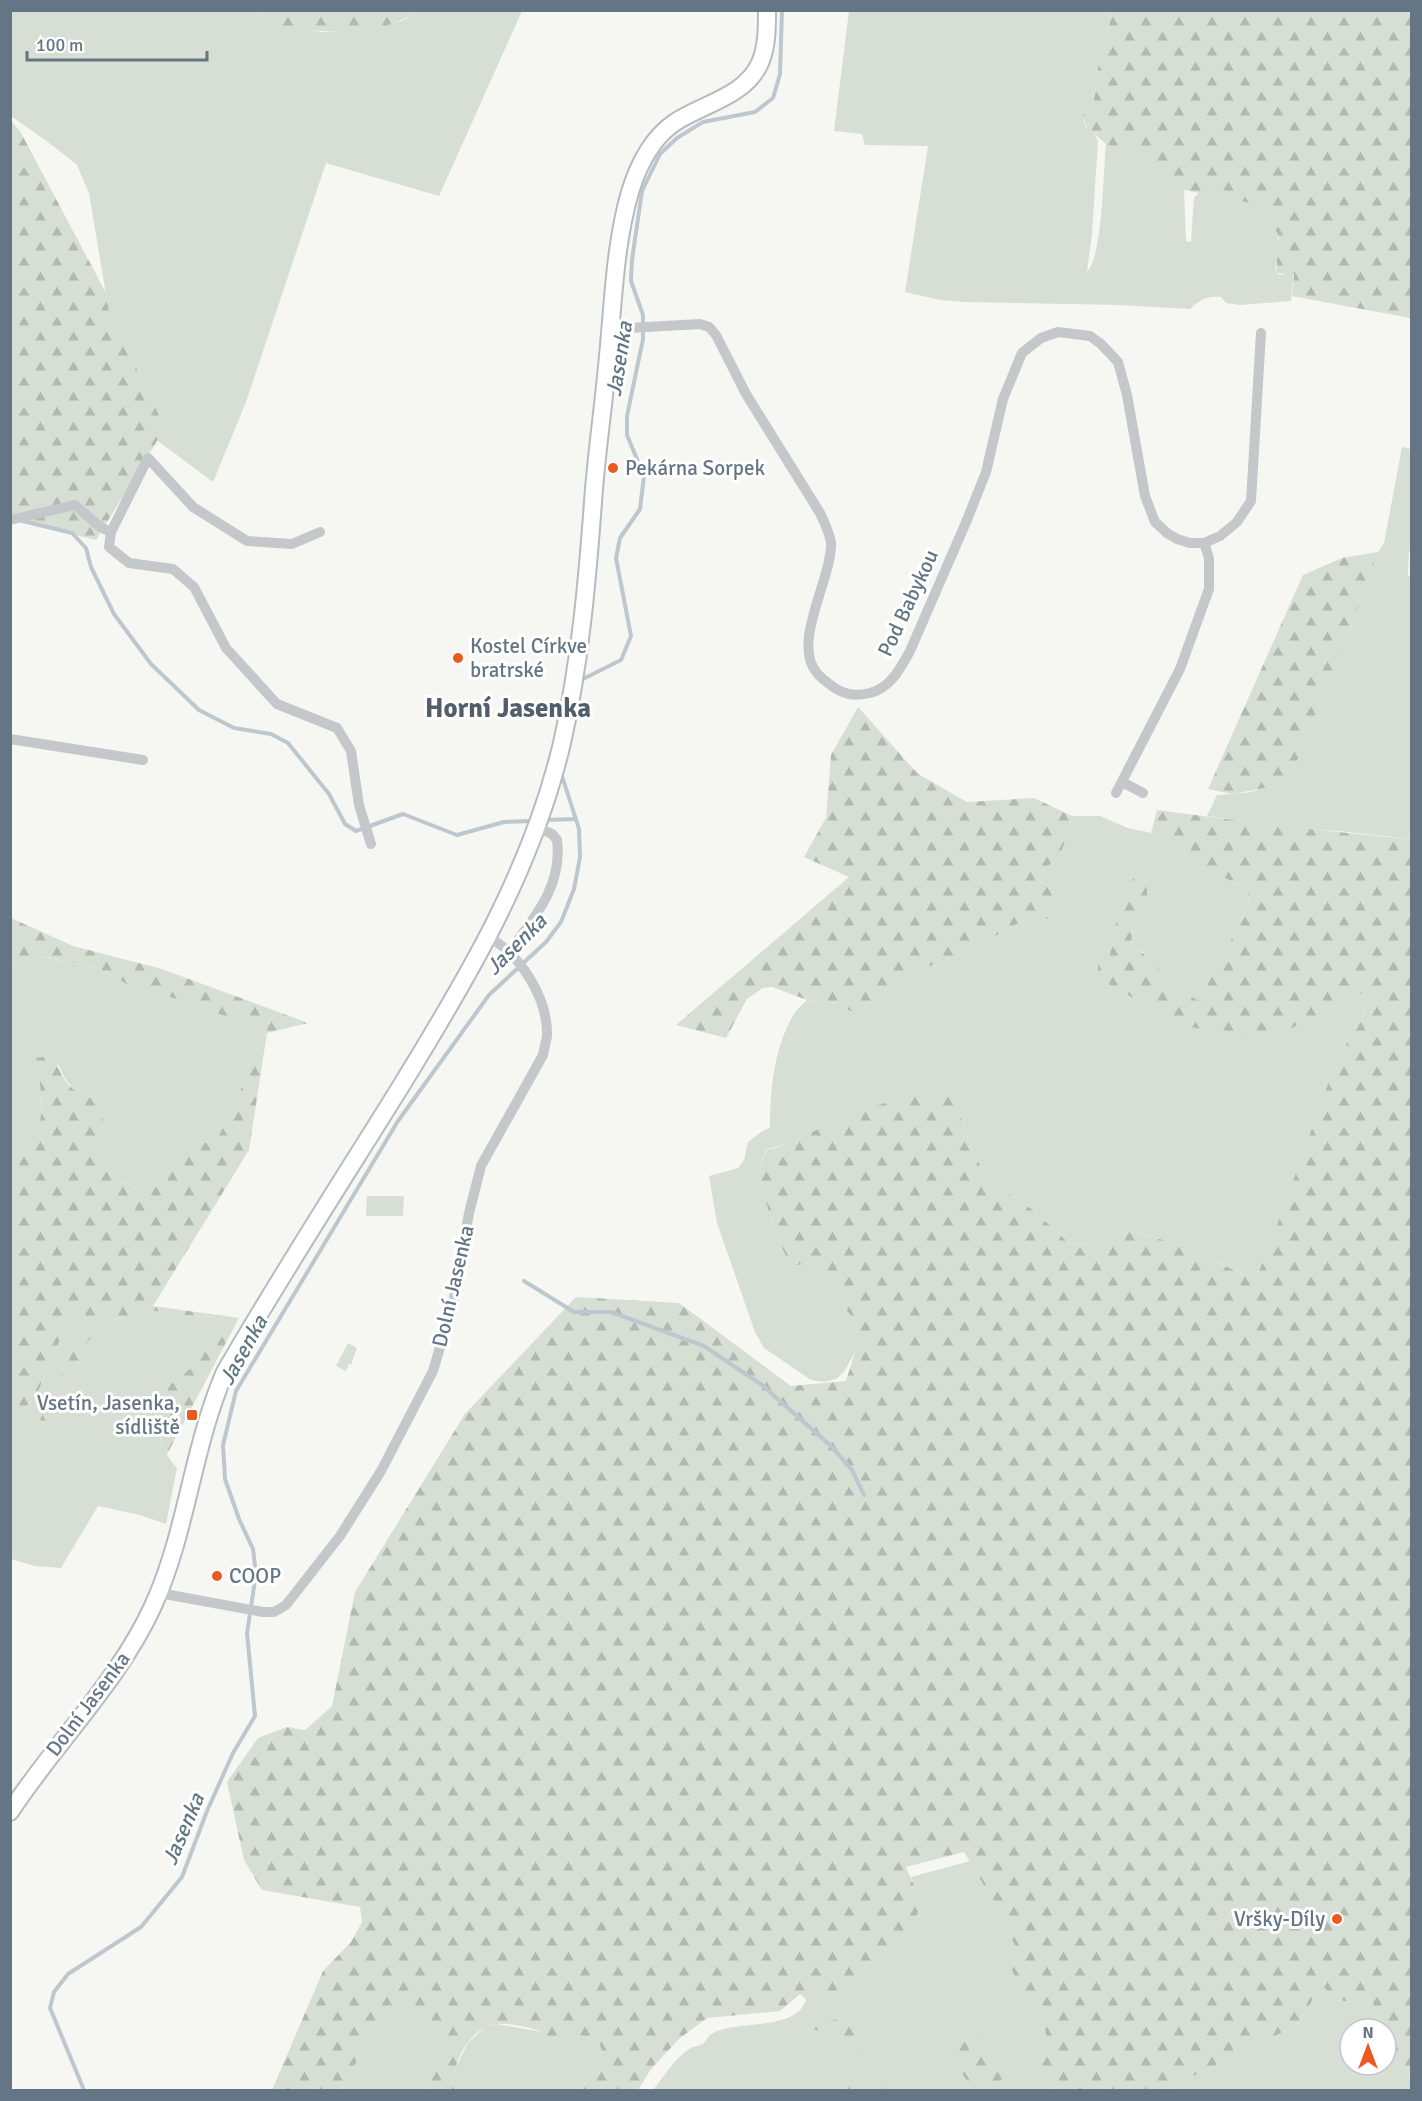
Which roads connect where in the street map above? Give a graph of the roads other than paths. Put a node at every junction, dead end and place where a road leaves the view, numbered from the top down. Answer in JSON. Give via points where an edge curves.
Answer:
{"nodes":[{"id":1,"x":767,"y":10,"type":"edge"},
{"id":2,"x":611,"y":329,"type":"junction"},
{"id":3,"x":1261,"y":333,"type":"dead end"},
{"id":4,"x":10,"y":520,"type":"edge"},
{"id":5,"x":320,"y":531,"type":"dead end"},
{"id":6,"x":111,"y":532,"type":"junction"},
{"id":7,"x":1204,"y":543,"type":"junction"},
{"id":8,"x":10,"y":739,"type":"edge"},
{"id":9,"x":143,"y":760,"type":"dead end"},
{"id":10,"x":1124,"y":783,"type":"junction"},
{"id":11,"x":1116,"y":793,"type":"dead end"},
{"id":12,"x":1143,"y":793,"type":"dead end"},
{"id":13,"x":538,"y":822,"type":"junction"},
{"id":14,"x":370,"y":844,"type":"dead end"},
{"id":15,"x":489,"y":937,"type":"junction"},
{"id":16,"x":509,"y":952,"type":"junction"},
{"id":17,"x":159,"y":1593,"type":"junction"},
{"id":18,"x":10,"y":1812,"type":"edge"}],
"edges":[{"from":1,"to":2,"type":"street","name":"Dolní Jasenka","via":[[765,49],[756,70],[729,94],[674,123],[645,155],[626,207]]},
{"from":2,"to":7,"type":"street","name":"Pod Babykou","via":[[705,324],[713,330],[746,394],[820,513],[831,543],[808,640],[816,672],[837,691],[849,695],[876,691],[899,671],[986,472],[1003,399],[1022,353],[1041,338],[1058,332],[1090,336],[1118,362],[1145,496],[1155,522],[1177,539]]},
{"from":2,"to":13,"type":"street","name":"Dolní Jasenka","via":[[577,667],[561,746]]},
{"from":3,"to":7,"type":"street","via":[[1251,501],[1237,522]]},
{"from":4,"to":6,"type":"street","via":[[75,505]]},
{"from":5,"to":6,"type":"street","via":[[292,544],[248,540],[193,507],[148,458]]},
{"from":6,"to":14,"type":"street","via":[[109,547],[129,563],[173,569],[194,587],[226,648],[277,704],[337,729],[351,751]]},
{"from":7,"to":10,"type":"street","via":[[1209,558],[1209,589],[1180,669]]},
{"from":8,"to":9,"type":"street"},
{"from":10,"to":11,"type":"street"},
{"from":10,"to":12,"type":"street"},
{"from":13,"to":15,"type":"street","name":"Dolní Jasenka"},
{"from":13,"to":16,"type":"street","via":[[557,840],[554,881],[547,899]]},
{"from":15,"to":16,"type":"street","name":"Dolní Jasenka"},
{"from":15,"to":17,"type":"street","name":"Dolní Jasenka","via":[[442,1020],[234,1356],[205,1424]]},
{"from":16,"to":17,"type":"street","name":"Dolní Jasenka","via":[[536,989],[547,1037],[543,1055],[481,1166],[453,1303],[433,1371],[381,1470],[340,1536],[286,1605],[274,1612]]},
{"from":17,"to":18,"type":"street","name":"Dolní Jasenka","via":[[124,1657]]}]}
